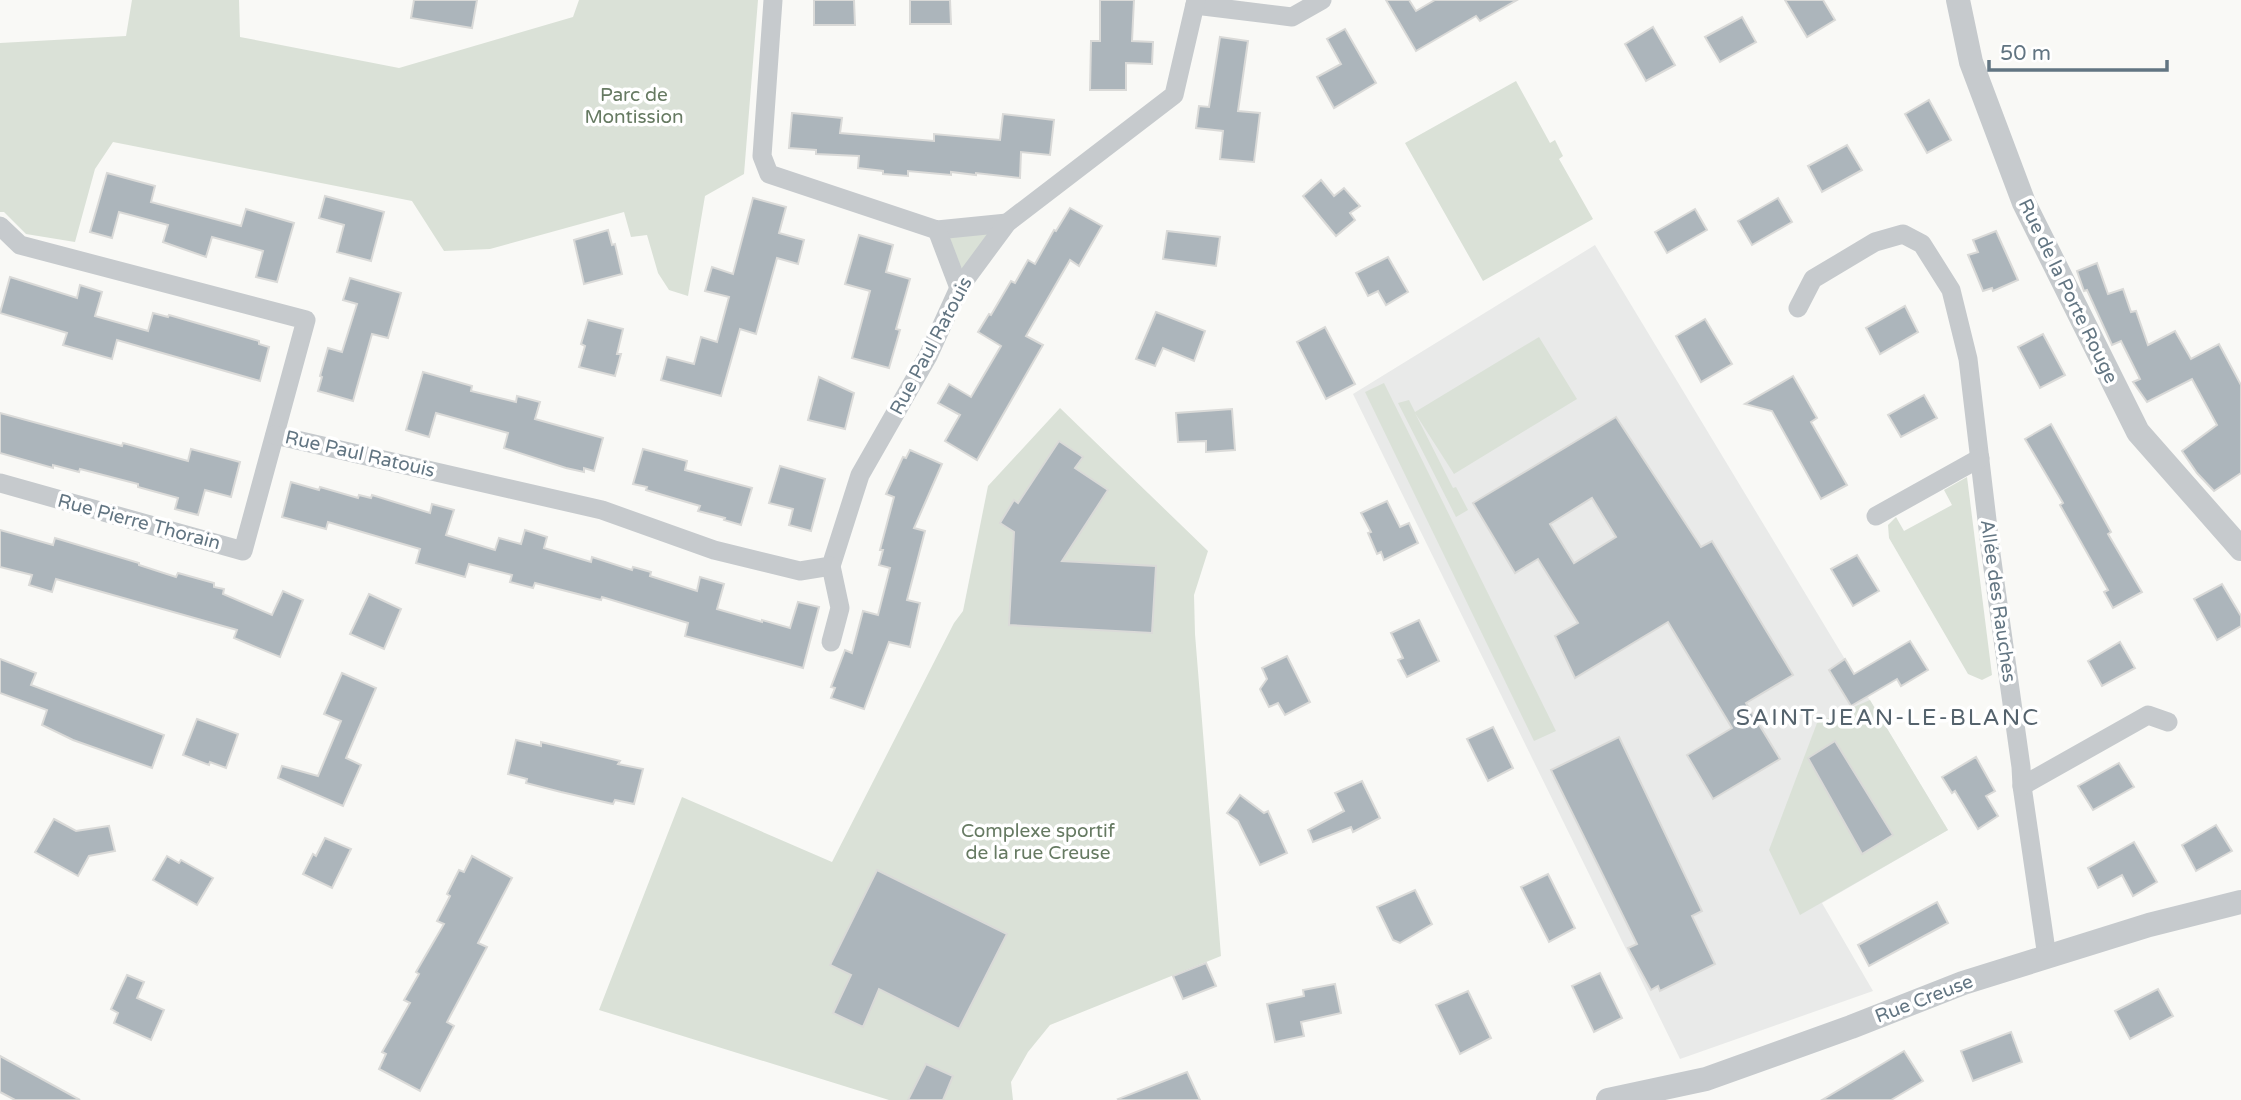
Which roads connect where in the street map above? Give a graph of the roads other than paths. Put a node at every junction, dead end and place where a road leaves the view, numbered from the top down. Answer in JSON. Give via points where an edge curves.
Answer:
{"nodes":[{"id":1,"x":773,"y":0,"type":"edge"},
{"id":2,"x":1322,"y":0,"type":"edge"},
{"id":3,"x":1958,"y":0,"type":"edge"},
{"id":4,"x":1195,"y":3,"type":"edge"},
{"id":5,"x":1007,"y":223,"type":"junction"},
{"id":6,"x":0,"y":226,"type":"edge"},
{"id":7,"x":937,"y":230,"type":"junction"},
{"id":8,"x":959,"y":288,"type":"junction"},
{"id":9,"x":1798,"y":308,"type":"dead end"},
{"id":10,"x":275,"y":435,"type":"junction"},
{"id":11,"x":1980,"y":458,"type":"junction"},
{"id":12,"x":0,"y":483,"type":"edge"},
{"id":13,"x":1876,"y":516,"type":"dead end"},
{"id":14,"x":2241,"y":549,"type":"edge"},
{"id":15,"x":831,"y":565,"type":"junction"},
{"id":16,"x":831,"y":642,"type":"dead end"},
{"id":17,"x":2168,"y":722,"type":"dead end"},
{"id":18,"x":2022,"y":786,"type":"junction"},
{"id":19,"x":2241,"y":902,"type":"edge"},
{"id":20,"x":2047,"y":957,"type":"junction"},
{"id":21,"x":1608,"y":1100,"type":"edge"}],
"edges":[{"from":1,"to":7,"type":"street","via":[[762,156],[769,174]]},
{"from":2,"to":4,"type":"street","via":[[1292,17]]},
{"from":3,"to":14,"type":"street","name":"Rue de la Porte Rouge","via":[[1972,62],[2024,203],[2138,432]]},
{"from":4,"to":5,"type":"street","name":"Rue Paul Ratouis","via":[[1174,95]]},
{"from":5,"to":7,"type":"street"},
{"from":5,"to":8,"type":"street","name":"Rue Paul Ratouis"},
{"from":6,"to":10,"type":"street","name":"Rue Paul Ratouis","via":[[20,245],[306,320]]},
{"from":7,"to":8,"type":"street"},
{"from":8,"to":15,"type":"street","name":"Rue Paul Ratouis","via":[[929,356],[860,475]]},
{"from":9,"to":11,"type":"street","name":"Allée des Rauches","via":[[1813,279],[1875,242],[1903,234],[1922,244],[1951,289],[1968,359]]},
{"from":10,"to":12,"type":"street","name":"Rue Pierre Thorain","via":[[243,551]]},
{"from":10,"to":15,"type":"street","name":"Rue Paul Ratouis","via":[[603,510],[714,550],[800,571]]},
{"from":11,"to":13,"type":"street"},
{"from":11,"to":18,"type":"street","name":"Allée des Rauches"},
{"from":15,"to":16,"type":"street","name":"Rue Paul Ratouis","via":[[840,608]]},
{"from":17,"to":18,"type":"street","via":[[2148,715]]},
{"from":18,"to":20,"type":"street","name":"Allée des Rauches"},
{"from":19,"to":20,"type":"street","name":"Rue Creuse"},
{"from":20,"to":21,"type":"street","name":"Rue Creuse","via":[[1963,983],[1706,1079]]}]}
